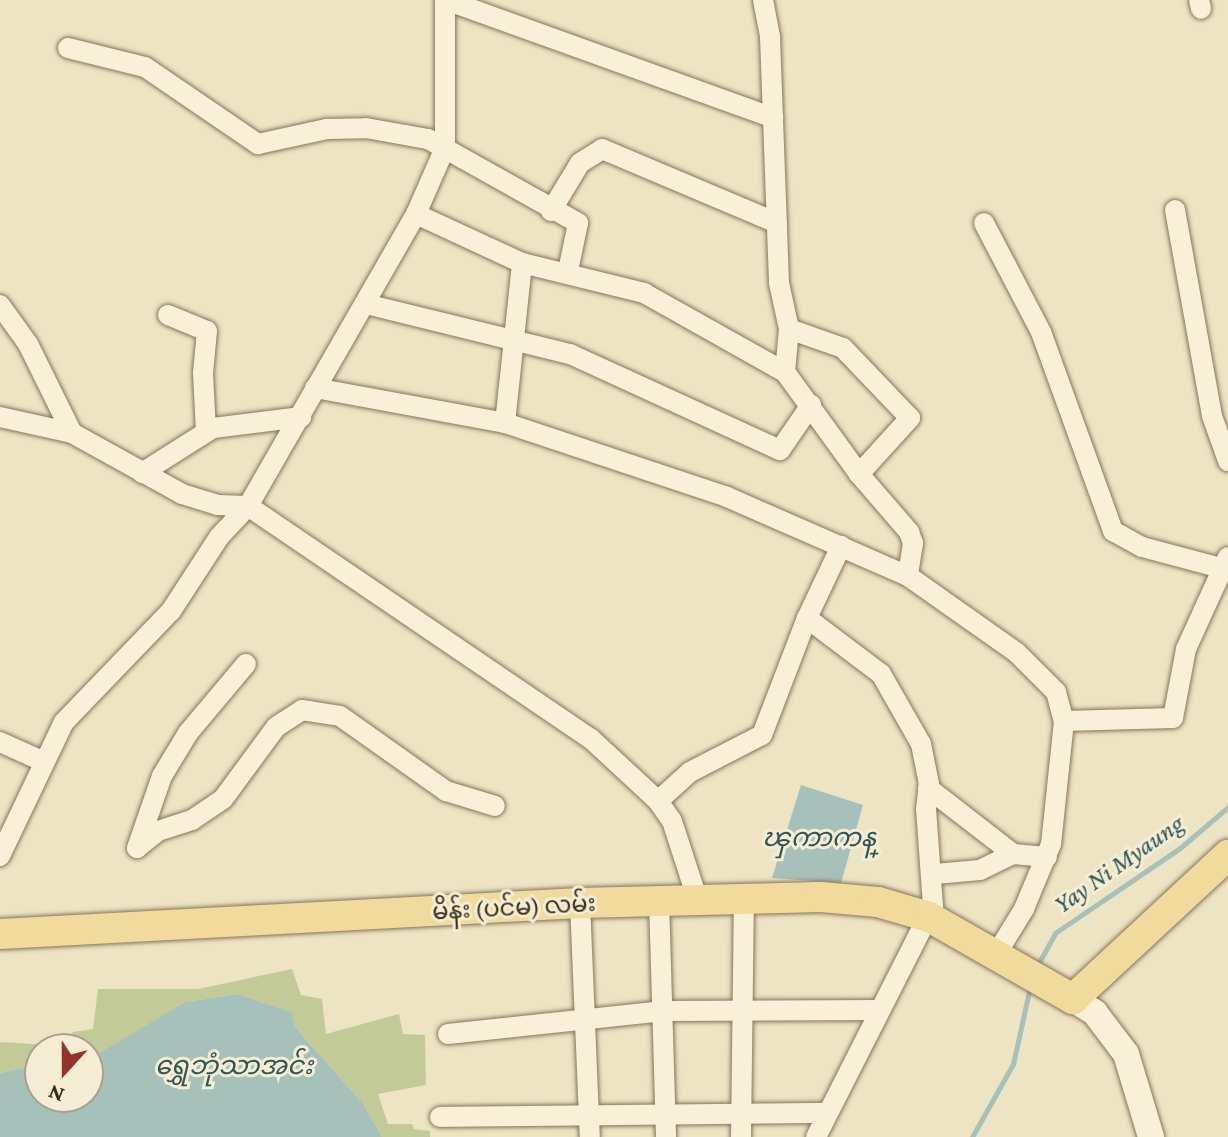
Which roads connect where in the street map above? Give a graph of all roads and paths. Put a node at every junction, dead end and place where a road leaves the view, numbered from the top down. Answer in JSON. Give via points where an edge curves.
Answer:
{"nodes":[{"id":1,"x":445,"y":0,"type":"edge"},
{"id":2,"x":763,"y":0,"type":"edge"},
{"id":3,"x":68,"y":48,"type":"dead end"},
{"id":4,"x":773,"y":118,"type":"junction"},
{"id":5,"x":445,"y":148,"type":"junction"},
{"id":6,"x":1175,"y":210,"type":"dead end"},
{"id":7,"x":551,"y":211,"type":"junction"},
{"id":8,"x":416,"y":214,"type":"junction"},
{"id":9,"x":777,"y":223,"type":"junction"},
{"id":10,"x":984,"y":223,"type":"dead end"},
{"id":11,"x":522,"y":263,"type":"junction"},
{"id":12,"x":568,"y":271,"type":"junction"},
{"id":13,"x":366,"y":304,"type":"junction"},
{"id":14,"x":0,"y":305,"type":"edge"},
{"id":15,"x":168,"y":315,"type":"dead end"},
{"id":16,"x":789,"y":329,"type":"junction"},
{"id":17,"x":516,"y":340,"type":"junction"},
{"id":18,"x":785,"y":372,"type":"junction"},
{"id":19,"x":315,"y":388,"type":"junction"},
{"id":20,"x":811,"y":405,"type":"junction"},
{"id":21,"x":0,"y":417,"type":"edge"},
{"id":22,"x":301,"y":417,"type":"junction"},
{"id":23,"x":505,"y":423,"type":"junction"},
{"id":24,"x":206,"y":432,"type":"junction"},
{"id":25,"x":72,"y":433,"type":"junction"},
{"id":26,"x":1228,"y":461,"type":"edge"},
{"id":27,"x":142,"y":473,"type":"junction"},
{"id":28,"x":859,"y":474,"type":"junction"},
{"id":29,"x":248,"y":506,"type":"junction"},
{"id":30,"x":841,"y":546,"type":"junction"},
{"id":31,"x":1224,"y":562,"type":"edge"},
{"id":32,"x":908,"y":576,"type":"junction"},
{"id":33,"x":807,"y":618,"type":"junction"},
{"id":34,"x":246,"y":664,"type":"dead end"},
{"id":35,"x":1064,"y":721,"type":"junction"},
{"id":36,"x":0,"y":742,"type":"edge"},
{"id":37,"x":42,"y":761,"type":"junction"},
{"id":38,"x":928,"y":788,"type":"junction"},
{"id":39,"x":658,"y":801,"type":"junction"},
{"id":40,"x":495,"y":806,"type":"dead end"},
{"id":41,"x":1013,"y":854,"type":"junction"},
{"id":42,"x":1228,"y":855,"type":"edge"},
{"id":43,"x":0,"y":856,"type":"edge"},
{"id":44,"x":1047,"y":857,"type":"junction"},
{"id":45,"x":935,"y":874,"type":"junction"},
{"id":46,"x":744,"y":897,"type":"junction"},
{"id":47,"x":697,"y":898,"type":"junction"},
{"id":48,"x":659,"y":900,"type":"junction"},
{"id":49,"x":580,"y":903,"type":"junction"},
{"id":50,"x":929,"y":917,"type":"junction"},
{"id":51,"x":0,"y":934,"type":"edge"},
{"id":52,"x":1006,"y":959,"type":"junction"},
{"id":53,"x":1063,"y":992,"type":"junction"},
{"id":54,"x":741,"y":1007,"type":"junction"},
{"id":55,"x":878,"y":1010,"type":"junction"},
{"id":56,"x":664,"y":1011,"type":"junction"},
{"id":57,"x":585,"y":1016,"type":"junction"},
{"id":58,"x":448,"y":1034,"type":"dead end"},
{"id":59,"x":741,"y":1110,"type":"junction"},
{"id":60,"x":827,"y":1113,"type":"junction"},
{"id":61,"x":665,"y":1114,"type":"junction"},
{"id":62,"x":589,"y":1116,"type":"junction"},
{"id":63,"x":440,"y":1117,"type":"dead end"},
{"id":64,"x":590,"y":1137,"type":"edge"},
{"id":65,"x":666,"y":1137,"type":"edge"},
{"id":66,"x":741,"y":1137,"type":"edge"},
{"id":67,"x":816,"y":1137,"type":"edge"},
{"id":68,"x":1151,"y":1137,"type":"edge"}],
"edges":[{"from":1,"to":4,"type":"street"},
{"from":1,"to":5,"type":"street"},
{"from":2,"to":4,"type":"street"},
{"from":3,"to":5,"type":"street","via":[[145,67],[258,144],[327,129],[366,128],[428,139]]},
{"from":4,"to":9,"type":"street"},
{"from":5,"to":7,"type":"street"},
{"from":5,"to":8,"type":"street"},
{"from":6,"to":26,"type":"street","via":[[1212,416]]},
{"from":7,"to":9,"type":"street","via":[[570,175],[602,149]]},
{"from":7,"to":12,"type":"street","via":[[578,223]]},
{"from":8,"to":11,"type":"street"},
{"from":8,"to":13,"type":"street"},
{"from":9,"to":16,"type":"street","via":[[779,283]]},
{"from":10,"to":31,"type":"street","via":[[1041,332],[1113,531],[1142,547]]},
{"from":11,"to":12,"type":"street"},
{"from":11,"to":17,"type":"street"},
{"from":12,"to":18,"type":"street","via":[[644,293]]},
{"from":13,"to":17,"type":"street"},
{"from":13,"to":19,"type":"street"},
{"from":14,"to":25,"type":"street","via":[[28,344]]},
{"from":15,"to":24,"type":"street","via":[[207,331]]},
{"from":16,"to":18,"type":"street"},
{"from":16,"to":28,"type":"street","via":[[843,348],[910,418]]},
{"from":17,"to":20,"type":"street","via":[[628,377],[780,450]]},
{"from":17,"to":23,"type":"street"},
{"from":18,"to":20,"type":"street"},
{"from":19,"to":22,"type":"street"},
{"from":19,"to":23,"type":"street"},
{"from":20,"to":28,"type":"street"},
{"from":21,"to":25,"type":"street"},
{"from":22,"to":24,"type":"street","via":[[234,423]]},
{"from":22,"to":29,"type":"street"},
{"from":23,"to":30,"type":"street","via":[[727,497]]},
{"from":24,"to":27,"type":"street"},
{"from":25,"to":27,"type":"street"},
{"from":27,"to":29,"type":"street","via":[[198,500]]},
{"from":28,"to":32,"type":"street","via":[[909,532],[913,543]]},
{"from":29,"to":37,"type":"street","via":[[219,537],[171,611],[80,700]]},
{"from":29,"to":39,"type":"street","via":[[590,738]]},
{"from":30,"to":32,"type":"street"},
{"from":30,"to":33,"type":"street"},
{"from":31,"to":35,"type":"street","via":[[1183,660],[1173,718]]},
{"from":32,"to":35,"type":"street","via":[[1017,653],[1056,692]]},
{"from":33,"to":38,"type":"street","via":[[881,674],[921,744]]},
{"from":33,"to":39,"type":"street","via":[[762,735],[690,772]]},
{"from":34,"to":40,"type":"street","via":[[188,733],[162,776],[137,848],[158,831],[192,820],[223,799],[276,727],[302,710],[340,716],[446,791]]},
{"from":35,"to":44,"type":"street","via":[[1056,819]]},
{"from":36,"to":37,"type":"street"},
{"from":37,"to":43,"type":"street"},
{"from":38,"to":41,"type":"street"},
{"from":38,"to":45,"type":"street"},
{"from":39,"to":47,"type":"street","via":[[672,821]]},
{"from":41,"to":44,"type":"street"},
{"from":41,"to":45,"type":"street","via":[[980,870]]},
{"from":42,"to":53,"type":"main road"},
{"from":44,"to":52,"type":"street"},
{"from":45,"to":50,"type":"street"},
{"from":46,"to":47,"type":"main road","name":"မိန်း (ပင်မ) လမ်း"},
{"from":46,"to":50,"type":"main road","name":"မိန်း (ပင်မ) လမ်း","via":[[878,902]]},
{"from":46,"to":54,"type":"street"},
{"from":47,"to":48,"type":"main road","name":"မိန်း (ပင်မ) လမ်း"},
{"from":48,"to":49,"type":"main road","name":"မိန်း (ပင်မ) လမ်း"},
{"from":48,"to":56,"type":"street"},
{"from":49,"to":51,"type":"main road","name":"မိန်း (ပင်မ) လမ်း"},
{"from":49,"to":57,"type":"street"},
{"from":50,"to":52,"type":"main road","name":"မိန်း (ပင်မ) လမ်း"},
{"from":50,"to":55,"type":"street"},
{"from":52,"to":53,"type":"main road","name":"မိန်း (ပင်မ) လမ်း"},
{"from":53,"to":68,"type":"main road","via":[[1105,1023],[1126,1054]]},
{"from":54,"to":55,"type":"street"},
{"from":54,"to":56,"type":"street"},
{"from":54,"to":59,"type":"street"},
{"from":55,"to":60,"type":"street"},
{"from":56,"to":57,"type":"street"},
{"from":56,"to":61,"type":"street"},
{"from":57,"to":58,"type":"street"},
{"from":57,"to":62,"type":"street"},
{"from":59,"to":60,"type":"street"},
{"from":59,"to":61,"type":"street"},
{"from":59,"to":66,"type":"street"},
{"from":60,"to":67,"type":"street"},
{"from":61,"to":62,"type":"street"},
{"from":61,"to":65,"type":"street"},
{"from":62,"to":63,"type":"street"},
{"from":62,"to":64,"type":"street"}]}
